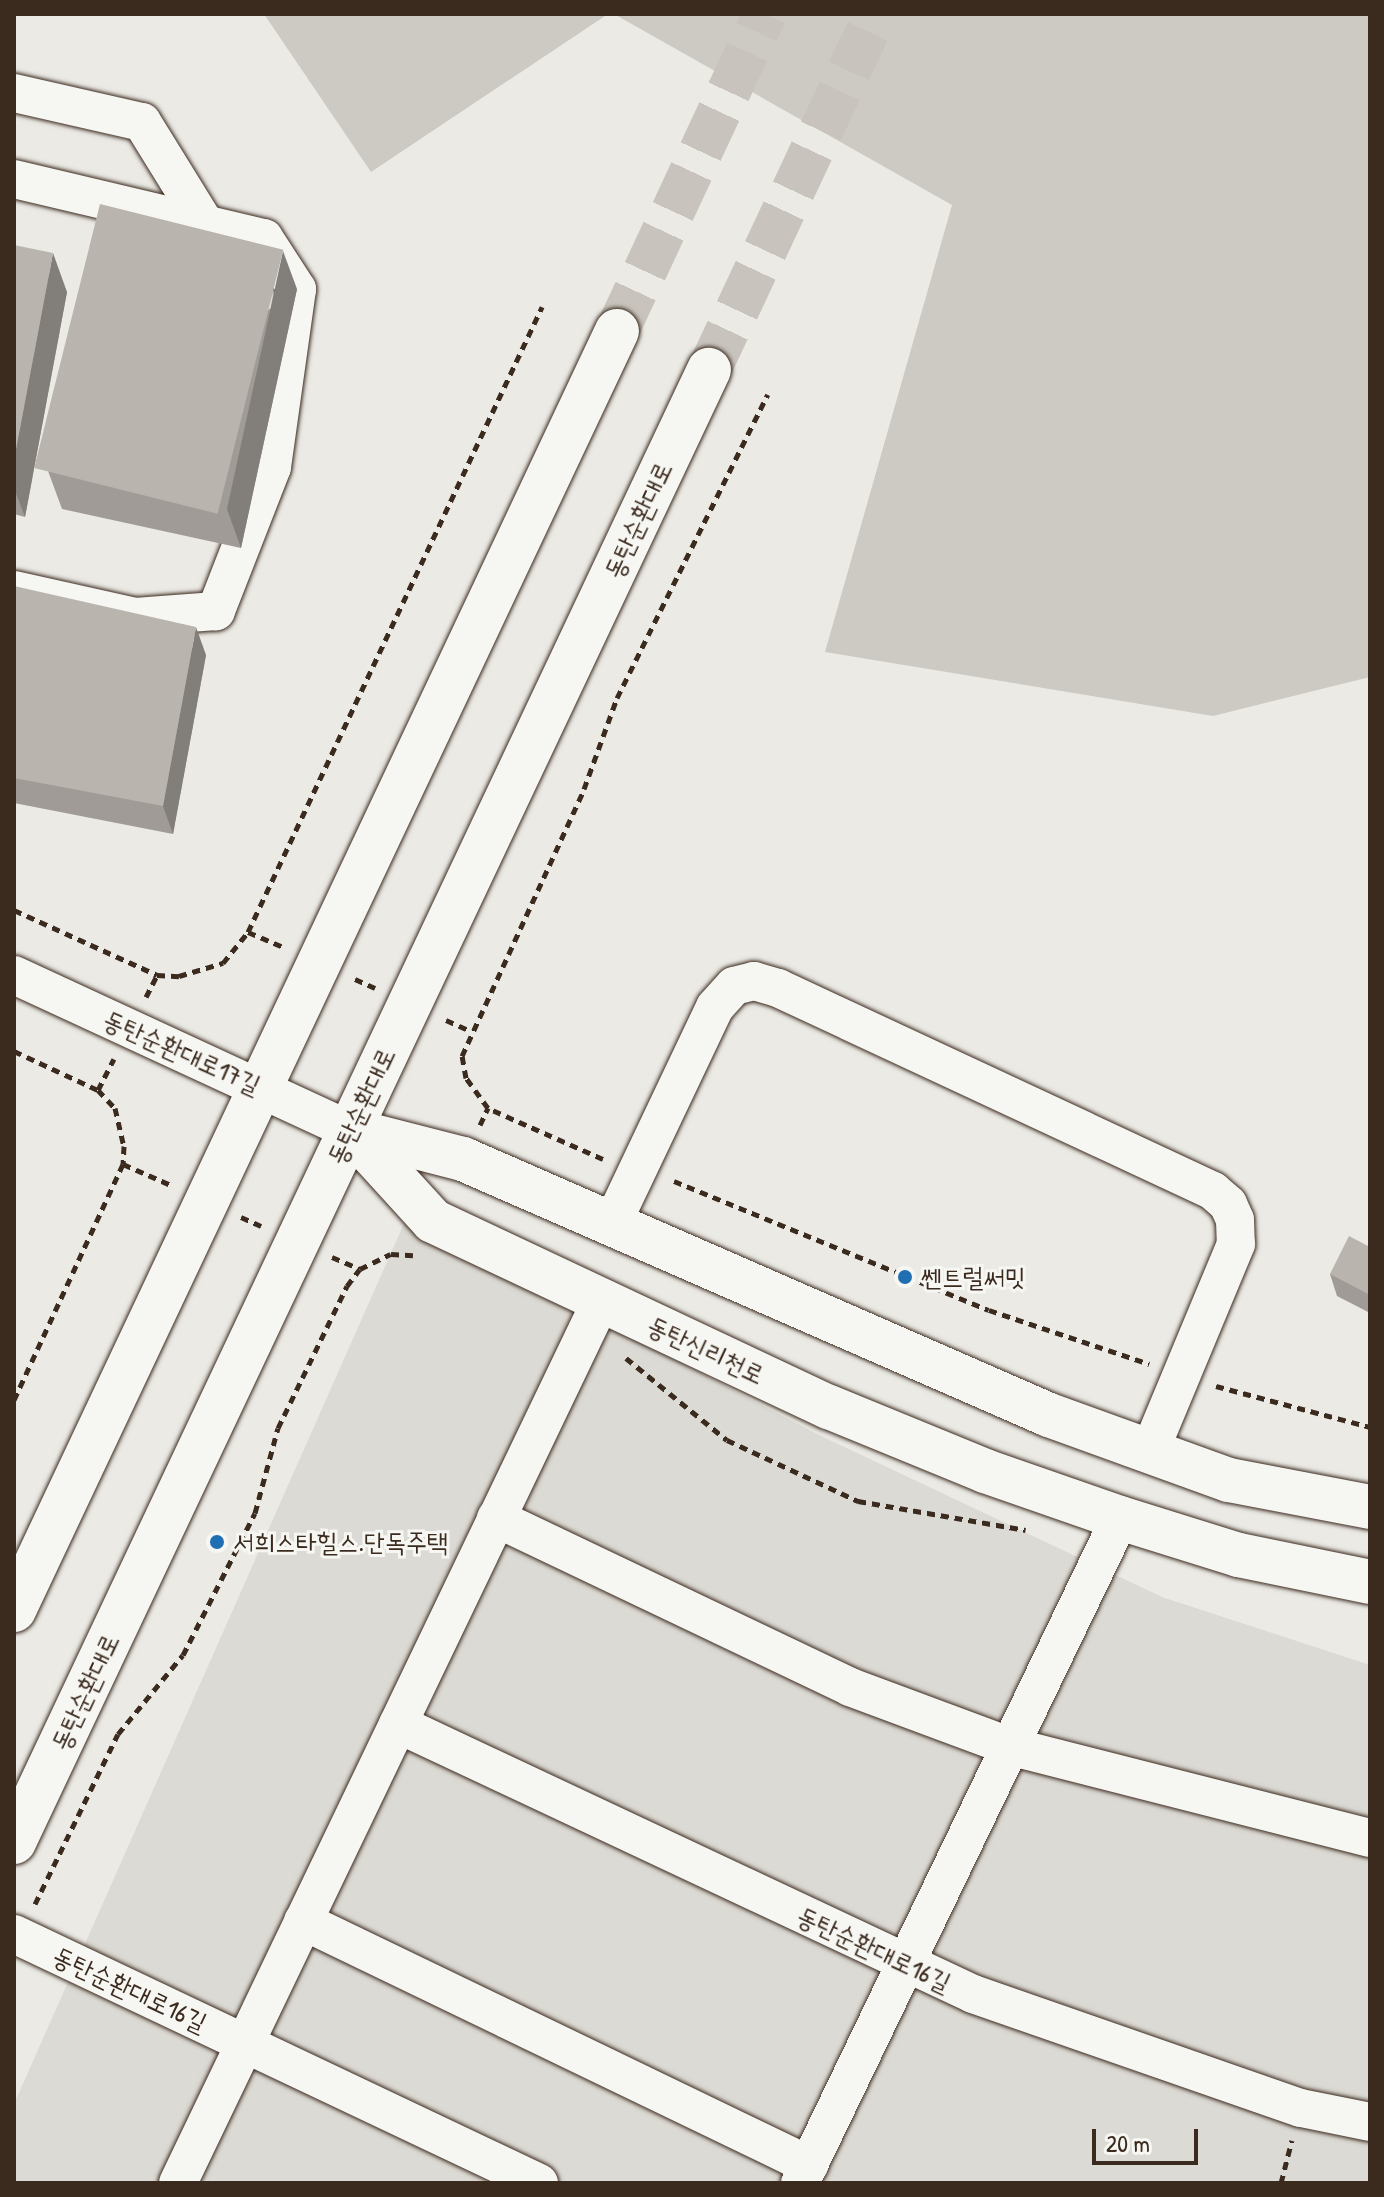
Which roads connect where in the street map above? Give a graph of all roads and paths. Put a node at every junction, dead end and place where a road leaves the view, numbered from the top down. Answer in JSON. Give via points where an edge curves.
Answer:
{"nodes":[{"id":1,"x":14,"y":93,"type":"edge"},
{"id":2,"x":14,"y":179,"type":"edge"},
{"id":3,"x":205,"y":224,"type":"junction"},
{"id":4,"x":542,"y":307,"type":"dead end"},
{"id":5,"x":617,"y":331,"type":"tunnel mouth"},
{"id":6,"x":709,"y":370,"type":"tunnel mouth"},
{"id":7,"x":768,"y":394,"type":"dead end"},
{"id":8,"x":14,"y":590,"type":"edge"},
{"id":9,"x":14,"y":910,"type":"edge"},
{"id":10,"x":248,"y":932,"type":"junction"},
{"id":11,"x":319,"y":963,"type":"junction"},
{"id":12,"x":14,"y":975,"type":"edge"},
{"id":13,"x":409,"y":1004,"type":"junction"},
{"id":14,"x":471,"y":1031,"type":"junction"},
{"id":15,"x":14,"y":1051,"type":"edge"},
{"id":16,"x":261,"y":1086,"type":"junction"},
{"id":17,"x":350,"y":1130,"type":"junction"},
{"id":18,"x":637,"y":1171,"type":"junction"},
{"id":19,"x":611,"y":1226,"type":"junction"},
{"id":20,"x":416,"y":1255,"type":"dead end"},
{"id":21,"x":601,"y":1301,"type":"junction"},
{"id":22,"x":1181,"y":1375,"type":"junction"},
{"id":23,"x":14,"y":1400,"type":"edge"},
{"id":24,"x":1370,"y":1427,"type":"edge"},
{"id":25,"x":1150,"y":1451,"type":"junction"},
{"id":26,"x":1370,"y":1507,"type":"edge"},
{"id":27,"x":496,"y":1518,"type":"junction"},
{"id":28,"x":1120,"y":1518,"type":"junction"},
{"id":29,"x":1370,"y":1582,"type":"edge"},
{"id":30,"x":14,"y":1610,"type":"edge"},
{"id":31,"x":398,"y":1724,"type":"junction"},
{"id":32,"x":1009,"y":1746,"type":"junction"},
{"id":33,"x":1370,"y":1838,"type":"edge"},
{"id":34,"x":14,"y":1842,"type":"edge"},
{"id":35,"x":303,"y":1921,"type":"junction"},
{"id":36,"x":17,"y":1936,"type":"edge"},
{"id":37,"x":905,"y":1964,"type":"junction"},
{"id":38,"x":245,"y":2043,"type":"junction"},
{"id":39,"x":1370,"y":2122,"type":"edge"},
{"id":40,"x":804,"y":2174,"type":"edge"},
{"id":41,"x":178,"y":2183,"type":"edge"},
{"id":42,"x":539,"y":2183,"type":"edge"}],
"edges":[{"from":1,"to":3,"type":"street","via":[[142,122]]},
{"from":2,"to":3,"type":"street"},
{"from":3,"to":8,"type":"street","via":[[264,238],[297,289],[272,467],[216,611],[135,617]]},
{"from":4,"to":10,"type":"path"},
{"from":5,"to":11,"type":"main road"},
{"from":6,"to":13,"type":"main road","name":"동탄순환대로"},
{"from":7,"to":14,"type":"path","via":[[617,698],[584,789]]},
{"from":9,"to":10,"type":"path","via":[[157,975],[201,972],[223,963]]},
{"from":10,"to":11,"type":"path"},
{"from":11,"to":13,"type":"path"},
{"from":11,"to":16,"type":"main road"},
{"from":12,"to":16,"type":"street","name":"동탄순환대로17길"},
{"from":13,"to":14,"type":"path"},
{"from":13,"to":17,"type":"main road","name":"동탄순환대로"},
{"from":14,"to":18,"type":"path","via":[[462,1056],[466,1078],[488,1108]]},
{"from":15,"to":23,"type":"path","via":[[98,1090],[115,1108],[124,1146],[123,1164]]},
{"from":16,"to":17,"type":"street","name":"동탄순환대로17길"},
{"from":16,"to":30,"type":"main road"},
{"from":17,"to":19,"type":"main road","via":[[463,1159]]},
{"from":17,"to":21,"type":"main road","name":"동탄신리천로","via":[[433,1221]]},
{"from":17,"to":34,"type":"main road","name":"동탄순환대로"},
{"from":18,"to":19,"type":"street"},
{"from":18,"to":22,"type":"path","via":[[684,1183],[989,1310]]},
{"from":18,"to":22,"type":"street","via":[[715,1007],[734,986],[754,981],[778,988],[1213,1191],[1228,1204],[1236,1244]]},
{"from":19,"to":25,"type":"main road","via":[[1005,1397]]},
{"from":20,"to":36,"type":"path","via":[[391,1254],[360,1269],[347,1286],[278,1428],[255,1513],[183,1655],[118,1734]]},
{"from":21,"to":27,"type":"street"},
{"from":21,"to":28,"type":"main road","name":"동탄신리천로","via":[[829,1407],[985,1471]]},
{"from":22,"to":24,"type":"path"},
{"from":22,"to":25,"type":"street"},
{"from":25,"to":26,"type":"main road","via":[[1229,1480]]},
{"from":27,"to":31,"type":"street"},
{"from":27,"to":32,"type":"street","via":[[850,1687]]},
{"from":28,"to":29,"type":"main road","name":"동탄신리천로","via":[[1239,1555]]},
{"from":28,"to":32,"type":"street"},
{"from":31,"to":35,"type":"street"},
{"from":31,"to":37,"type":"street","name":"동탄순환대로16길"},
{"from":32,"to":33,"type":"street"},
{"from":32,"to":37,"type":"street"},
{"from":35,"to":38,"type":"street"},
{"from":35,"to":40,"type":"street"},
{"from":36,"to":38,"type":"street","name":"동탄순환대로16길"},
{"from":37,"to":39,"type":"street","name":"동탄순환대로16길","via":[[973,1994],[1301,2108]]},
{"from":37,"to":40,"type":"street"},
{"from":38,"to":41,"type":"street"},
{"from":38,"to":42,"type":"street","name":"동탄순환대로16길"}]}
